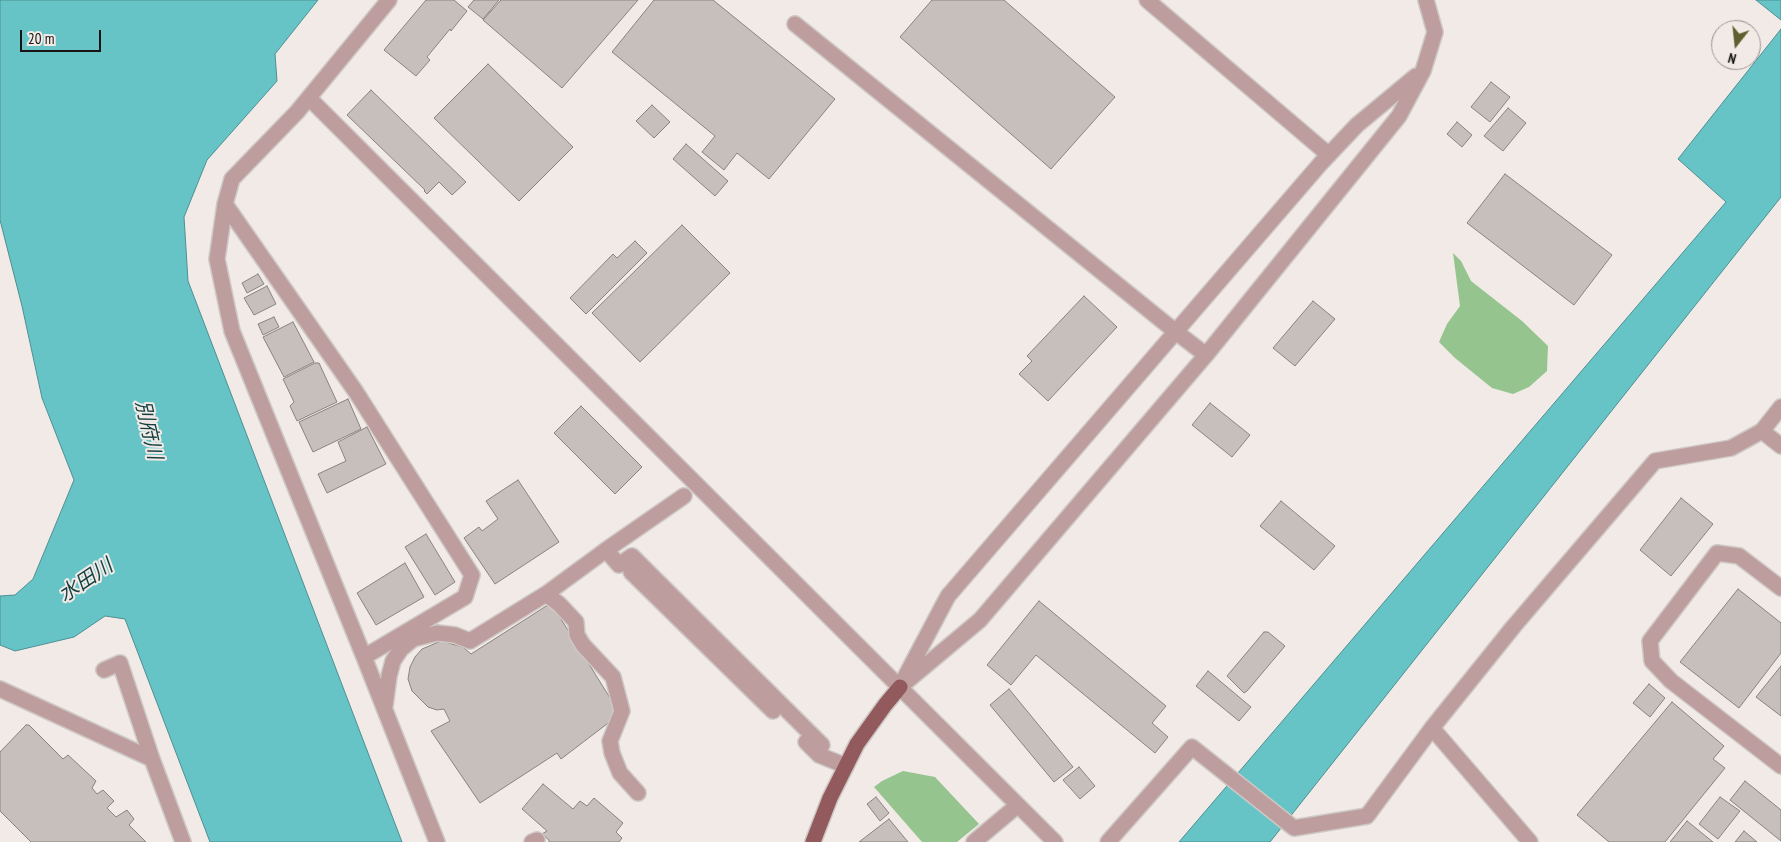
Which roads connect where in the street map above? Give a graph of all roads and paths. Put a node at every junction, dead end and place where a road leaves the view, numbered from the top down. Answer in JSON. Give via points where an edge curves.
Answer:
{"nodes":[{"id":1,"x":389,"y":0,"type":"edge"},
{"id":2,"x":1147,"y":0,"type":"edge"},
{"id":3,"x":1426,"y":0,"type":"edge"},
{"id":4,"x":795,"y":24,"type":"dead end"},
{"id":5,"x":1423,"y":71,"type":"junction"},
{"id":6,"x":308,"y":98,"type":"junction"},
{"id":7,"x":1329,"y":154,"type":"junction"},
{"id":8,"x":225,"y":204,"type":"junction"},
{"id":9,"x":1176,"y":332,"type":"junction"},
{"id":10,"x":1206,"y":355,"type":"junction"},
{"id":11,"x":1781,"y":407,"type":"edge"},
{"id":12,"x":1762,"y":431,"type":"junction"},
{"id":13,"x":1781,"y":446,"type":"edge"},
{"id":14,"x":684,"y":496,"type":"dead end"},
{"id":15,"x":606,"y":550,"type":"junction"},
{"id":16,"x":631,"y":572,"type":"dead end"},
{"id":17,"x":1781,"y":588,"type":"edge"},
{"id":18,"x":546,"y":594,"type":"junction"},
{"id":19,"x":364,"y":657,"type":"junction"},
{"id":20,"x":104,"y":670,"type":"dead end"},
{"id":21,"x":900,"y":688,"type":"junction"},
{"id":22,"x":0,"y":689,"type":"edge"},
{"id":23,"x":385,"y":710,"type":"junction"},
{"id":24,"x":1432,"y":728,"type":"junction"},
{"id":25,"x":822,"y":745,"type":"dead end"},
{"id":26,"x":152,"y":759,"type":"junction"},
{"id":27,"x":846,"y":766,"type":"junction"},
{"id":28,"x":1781,"y":766,"type":"edge"},
{"id":29,"x":638,"y":793,"type":"dead end"},
{"id":30,"x":1018,"y":805,"type":"junction"},
{"id":31,"x":183,"y":842,"type":"edge"},
{"id":32,"x":437,"y":842,"type":"edge"},
{"id":33,"x":813,"y":842,"type":"edge"},
{"id":34,"x":974,"y":842,"type":"edge"},
{"id":35,"x":1055,"y":842,"type":"edge"},
{"id":36,"x":1108,"y":842,"type":"edge"},
{"id":37,"x":1530,"y":842,"type":"edge"}],
"edges":[{"from":1,"to":6,"type":"street"},
{"from":2,"to":7,"type":"street"},
{"from":3,"to":5,"type":"street","via":[[1435,32]]},
{"from":4,"to":9,"type":"street"},
{"from":5,"to":7,"type":"street","via":[[1357,125]]},
{"from":5,"to":10,"type":"street","via":[[1399,116]]},
{"from":6,"to":8,"type":"street","via":[[232,179]]},
{"from":6,"to":21,"type":"street"},
{"from":7,"to":9,"type":"street"},
{"from":8,"to":19,"type":"street","via":[[217,259],[232,331]]},
{"from":8,"to":19,"type":"street","via":[[356,392],[472,575],[465,597]]},
{"from":9,"to":10,"type":"street"},
{"from":9,"to":21,"type":"street","via":[[948,596]]},
{"from":10,"to":21,"type":"street","via":[[980,620]]},
{"from":11,"to":12,"type":"street"},
{"from":12,"to":13,"type":"street"},
{"from":12,"to":24,"type":"street","via":[[1731,448],[1655,461]]},
{"from":14,"to":15,"type":"street"},
{"from":15,"to":18,"type":"street"},
{"from":15,"to":25,"type":"street","via":[[619,564],[632,556]]},
{"from":16,"to":27,"type":"street","via":[[818,755]]},
{"from":17,"to":28,"type":"street","via":[[1739,556],[1718,553],[1650,641],[1652,661],[1671,680]]},
{"from":18,"to":23,"type":"street","via":[[470,641],[438,633],[413,639],[393,661]]},
{"from":18,"to":29,"type":"street","via":[[576,622],[577,636],[613,678],[622,711],[610,741],[612,753],[620,773]]},
{"from":19,"to":23,"type":"street"},
{"from":20,"to":26,"type":"street","via":[[120,664]]},
{"from":21,"to":27,"type":"main road","via":[[857,744]]},
{"from":21,"to":30,"type":"street"},
{"from":22,"to":26,"type":"street"},
{"from":23,"to":32,"type":"street"},
{"from":24,"to":36,"type":"street","via":[[1367,816],[1294,828],[1192,747]]},
{"from":24,"to":37,"type":"street"},
{"from":26,"to":31,"type":"street"},
{"from":27,"to":33,"type":"main road"},
{"from":30,"to":34,"type":"street"},
{"from":30,"to":35,"type":"street"}]}
